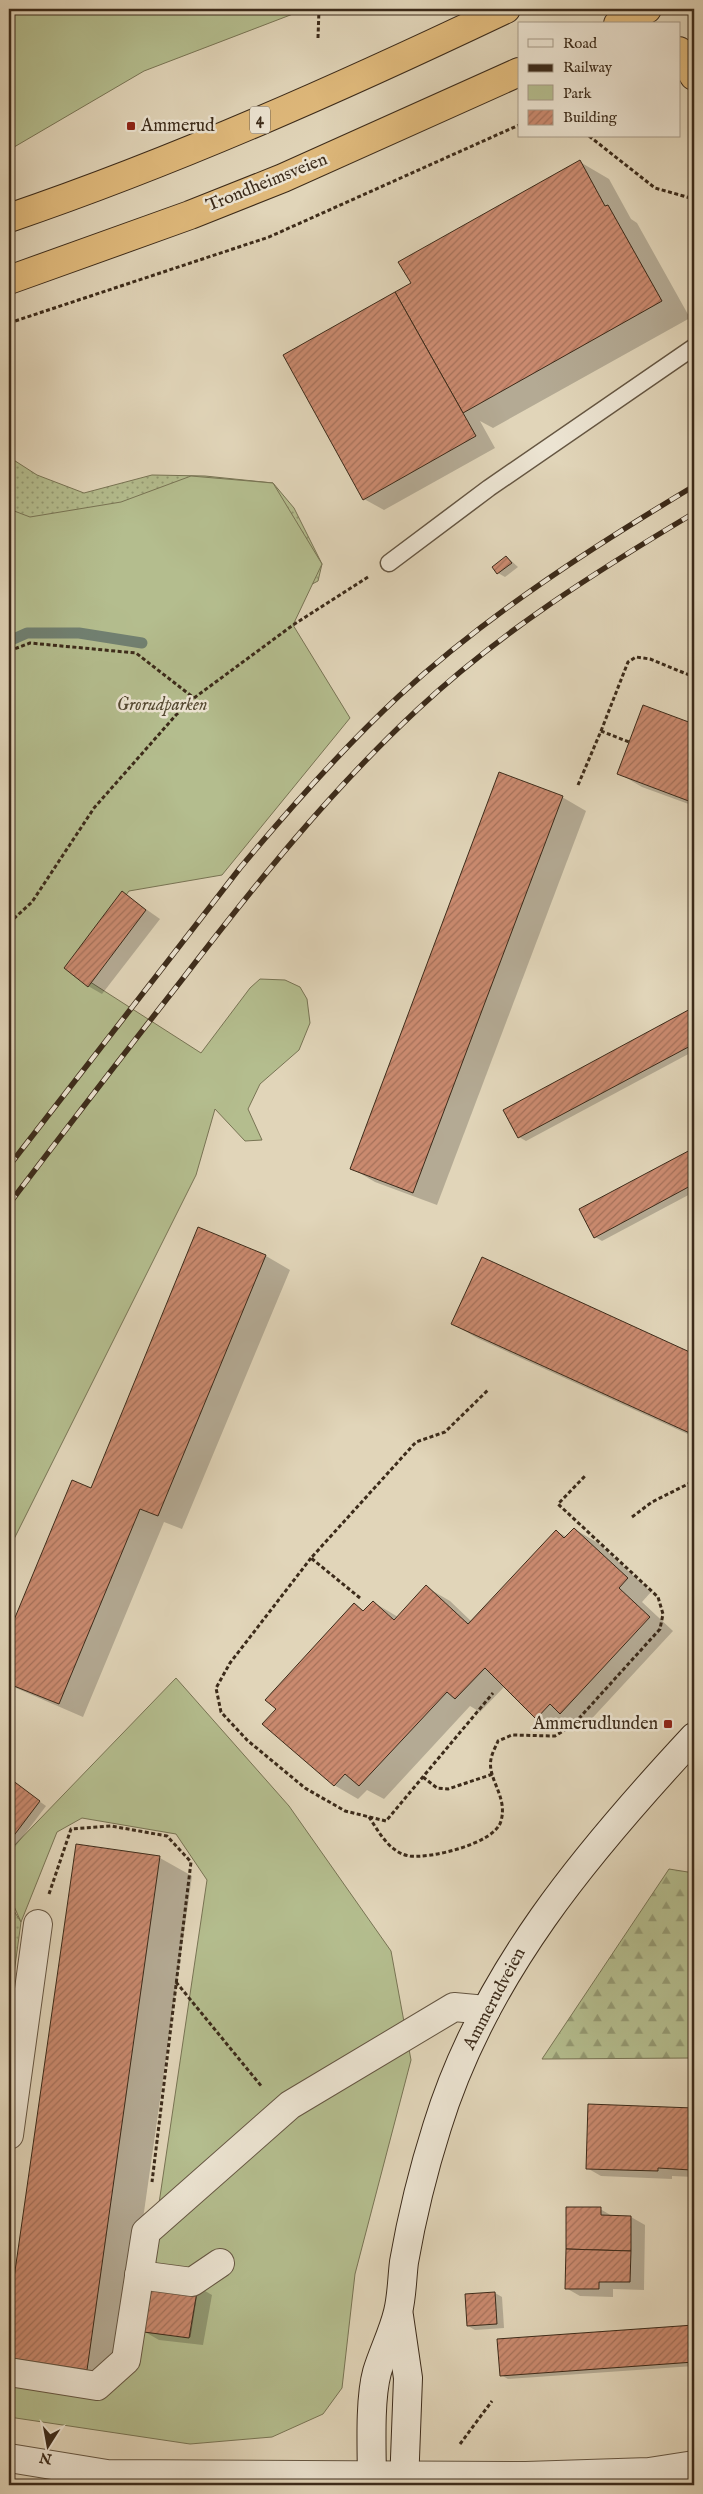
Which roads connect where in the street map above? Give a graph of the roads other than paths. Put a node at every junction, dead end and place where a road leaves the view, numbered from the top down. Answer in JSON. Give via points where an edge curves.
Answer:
{"nodes":[{"id":1,"x":506,"y":9,"type":"edge"},
{"id":2,"x":647,"y":9,"type":"edge"},
{"id":3,"x":654,"y":9,"type":"edge"},
{"id":4,"x":622,"y":22,"type":"edge"},
{"id":5,"x":662,"y":22,"type":"edge"},
{"id":6,"x":680,"y":53,"type":"edge"},
{"id":7,"x":518,"y":72,"type":"edge"},
{"id":8,"x":694,"y":76,"type":"edge"},
{"id":9,"x":9,"y":218,"type":"edge"},
{"id":10,"x":9,"y":280,"type":"edge"},
{"id":11,"x":694,"y":347,"type":"edge"},
{"id":12,"x":389,"y":563,"type":"road end"},
{"id":13,"x":694,"y":1736,"type":"edge"},
{"id":14,"x":38,"y":1924,"type":"road end"},
{"id":15,"x":486,"y":2010,"type":"junction"},
{"id":16,"x":9,"y":2135,"type":"edge"},
{"id":17,"x":220,"y":2263,"type":"dead end"},
{"id":18,"x":139,"y":2275,"type":"junction"},
{"id":19,"x":398,"y":2312,"type":"junction"},
{"id":20,"x":9,"y":2372,"type":"edge"},
{"id":21,"x":9,"y":2458,"type":"edge"},
{"id":22,"x":694,"y":2465,"type":"edge"},
{"id":23,"x":372,"y":2480,"type":"edge"},
{"id":24,"x":404,"y":2480,"type":"edge"}],
"edges":[{"from":1,"to":9,"type":"highway","number":"4","via":[[256,122]]},
{"from":2,"to":4,"type":"highway"},
{"from":3,"to":5,"type":"highway"},
{"from":6,"to":8,"type":"highway"},
{"from":7,"to":10,"type":"highway","name":"Trondheimsveien","via":[[283,178]]},
{"from":11,"to":12,"type":"lane","via":[[489,488]]},
{"from":13,"to":15,"type":"street","name":"Ammerudveien","via":[[608,1832],[559,1893]]},
{"from":14,"to":16,"type":"street"},
{"from":15,"to":18,"type":"street","via":[[454,2006],[290,2105],[146,2232]]},
{"from":15,"to":19,"type":"street","name":"Ammerudveien","via":[[437,2125],[413,2218]]},
{"from":17,"to":18,"type":"street","via":[[192,2282]]},
{"from":18,"to":20,"type":"street","via":[[126,2360],[97,2386]]},
{"from":19,"to":23,"type":"street","name":"Ammerudveien","via":[[377,2373]]},
{"from":19,"to":24,"type":"street","name":"Ammerudveien","via":[[408,2378]]},
{"from":21,"to":23,"type":"street","via":[[107,2474]]},
{"from":22,"to":24,"type":"street","via":[[649,2472]]},
{"from":23,"to":24,"type":"street"}]}
